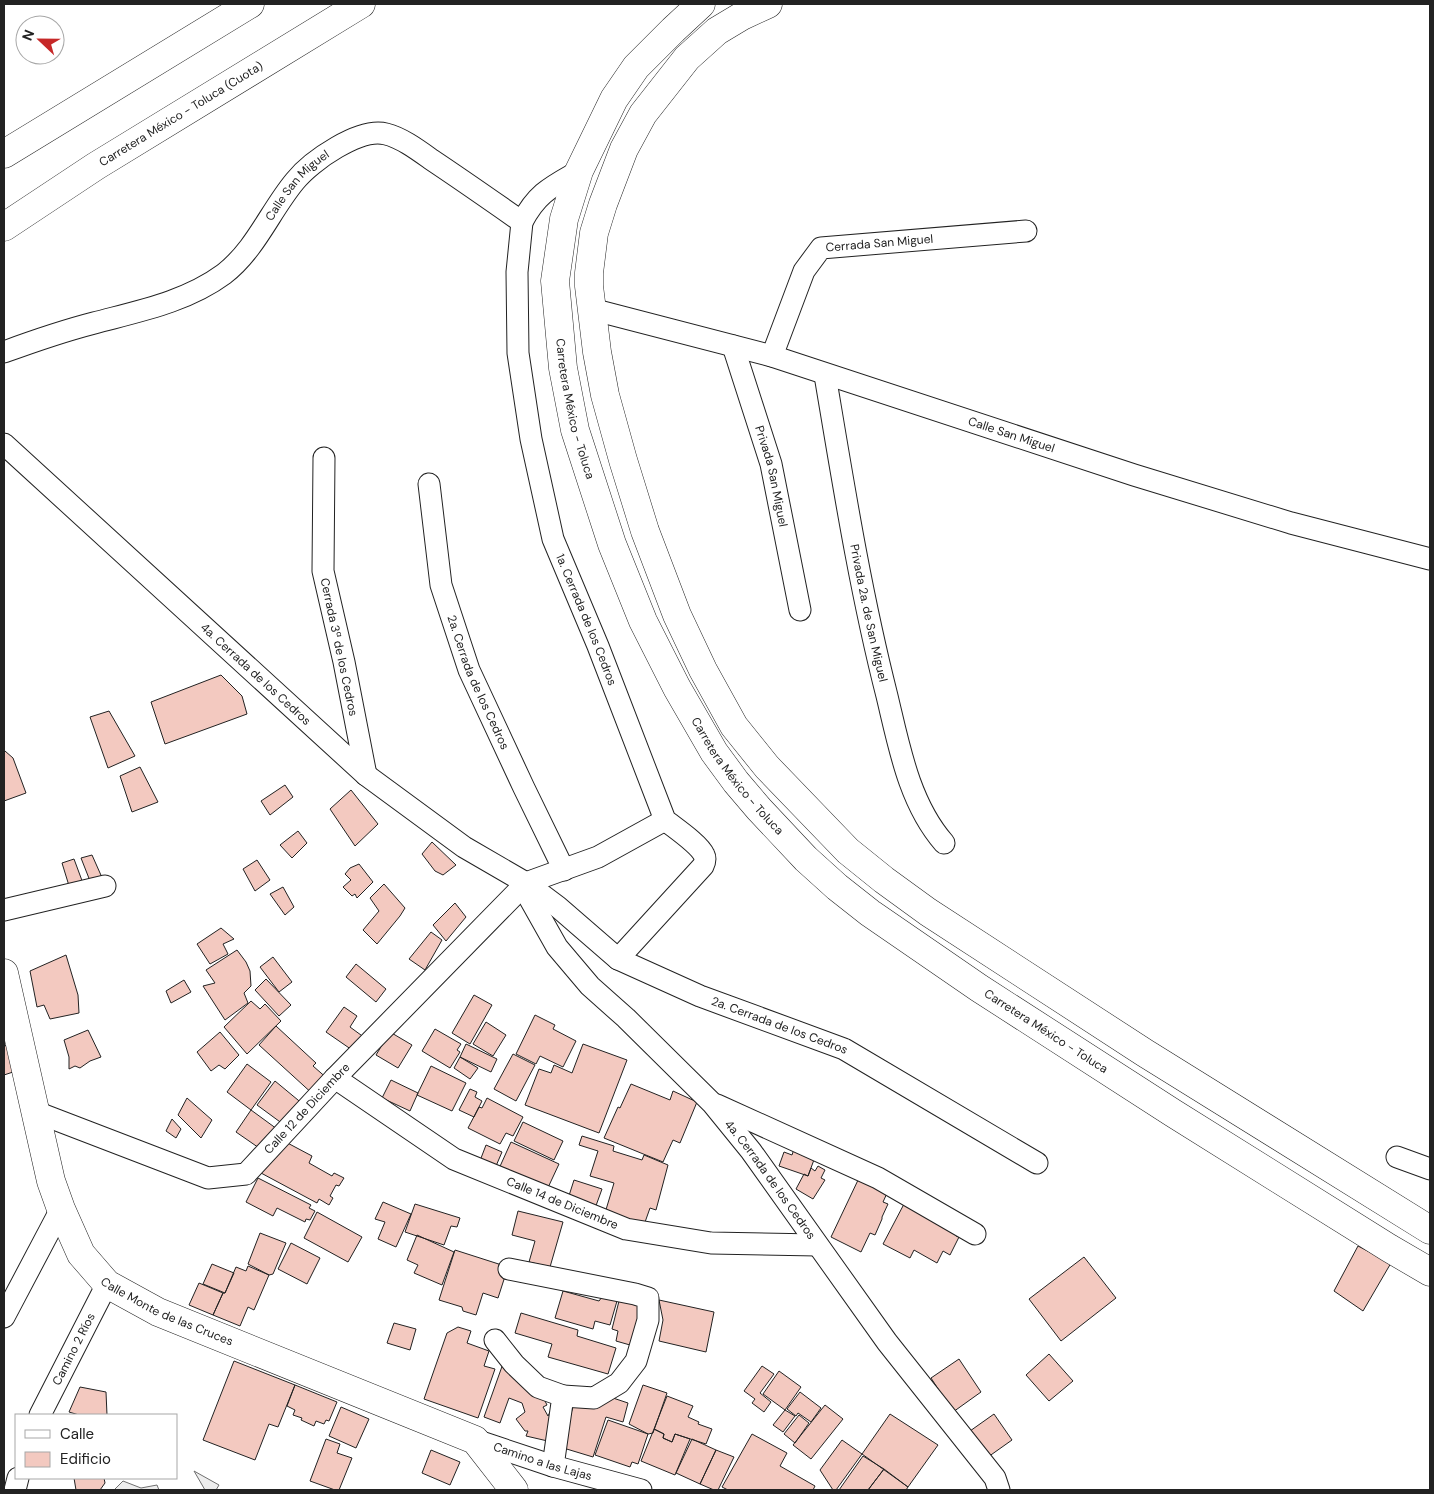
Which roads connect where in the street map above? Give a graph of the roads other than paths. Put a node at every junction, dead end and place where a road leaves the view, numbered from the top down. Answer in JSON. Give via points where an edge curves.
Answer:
{"nodes":[{"id":1,"x":250,"y":4,"type":"edge"},
{"id":2,"x":360,"y":4,"type":"edge"},
{"id":3,"x":702,"y":4,"type":"edge"},
{"id":4,"x":768,"y":4,"type":"edge"},
{"id":5,"x":4,"y":154,"type":"edge"},
{"id":6,"x":579,"y":171,"type":"junction"},
{"id":7,"x":522,"y":222,"type":"junction"},
{"id":8,"x":4,"y":227,"type":"edge"},
{"id":9,"x":1026,"y":231,"type":"dead end"},
{"id":10,"x":591,"y":309,"type":"junction"},
{"id":11,"x":733,"y":346,"type":"junction"},
{"id":12,"x":4,"y":352,"type":"edge"},
{"id":13,"x":772,"y":356,"type":"junction"},
{"id":14,"x":825,"y":375,"type":"junction"},
{"id":15,"x":4,"y":444,"type":"edge"},
{"id":16,"x":324,"y":458,"type":"dead end"},
{"id":17,"x":429,"y":484,"type":"dead end"},
{"id":18,"x":1430,"y":559,"type":"edge"},
{"id":19,"x":800,"y":610,"type":"dead end"},
{"id":20,"x":366,"y":775,"type":"junction"},
{"id":21,"x":665,"y":820,"type":"junction"},
{"id":22,"x":944,"y":843,"type":"dead end"},
{"id":23,"x":564,"y":870,"type":"junction"},
{"id":24,"x":526,"y":883,"type":"junction"},
{"id":25,"x":106,"y":886,"type":"dead end"},
{"id":26,"x":4,"y":910,"type":"edge"},
{"id":27,"x":618,"y":958,"type":"junction"},
{"id":28,"x":4,"y":973,"type":"edge"},
{"id":29,"x":335,"y":1078,"type":"junction"},
{"id":30,"x":712,"y":1103,"type":"junction"},
{"id":31,"x":36,"y":1112,"type":"junction"},
{"id":32,"x":1397,"y":1157,"type":"dead end"},
{"id":33,"x":1038,"y":1163,"type":"dead end"},
{"id":34,"x":1430,"y":1169,"type":"edge"},
{"id":35,"x":61,"y":1209,"type":"junction"},
{"id":36,"x":1430,"y":1230,"type":"edge"},
{"id":37,"x":975,"y":1234,"type":"dead end"},
{"id":38,"x":817,"y":1245,"type":"junction"},
{"id":39,"x":509,"y":1269,"type":"dead end"},
{"id":40,"x":1430,"y":1272,"type":"edge"},
{"id":41,"x":107,"y":1284,"type":"junction"},
{"id":42,"x":4,"y":1317,"type":"edge"},
{"id":43,"x":495,"y":1340,"type":"dead end"},
{"id":44,"x":563,"y":1396,"type":"junction"},
{"id":45,"x":41,"y":1414,"type":"edge"},
{"id":46,"x":475,"y":1440,"type":"junction"},
{"id":47,"x":553,"y":1466,"type":"junction"},
{"id":48,"x":514,"y":1490,"type":"edge"},
{"id":49,"x":641,"y":1490,"type":"edge"},
{"id":50,"x":999,"y":1490,"type":"edge"}],
"edges":[{"from":1,"to":5,"type":"main road"},
{"from":2,"to":8,"type":"main road","name":"Carretera México - Toluca (Cuota)","via":[[96,166]]},
{"from":3,"to":6,"type":"main road","name":"Carretera México - Toluca","via":[[636,67],[614,99]]},
{"from":4,"to":10,"type":"main road","name":"Carretera México - Toluca","via":[[742,16],[705,42],[687,58],[643,114],[624,149],[594,232],[589,273]]},
{"from":6,"to":7,"type":"street","via":[[546,190]]},
{"from":6,"to":40,"type":"main road","name":"Carretera México - Toluca","via":[[564,219],[555,281],[563,368],[575,430],[612,544],[643,621],[677,688],[714,752],[736,782],[806,859],[877,918],[979,988],[1174,1113]]},
{"from":7,"to":12,"type":"street","name":"Calle San Miguel","via":[[405,142],[385,133],[366,134],[307,168],[295,180],[239,260],[200,289],[168,303],[52,334]]},
{"from":7,"to":21,"type":"street","name":"1a. Cerrada de los Cedros","via":[[518,354],[531,439],[553,540]]},
{"from":9,"to":13,"type":"street","name":"Cerrada San Miguel","via":[[821,248],[804,271]]},
{"from":10,"to":11,"type":"street","name":"Calle San Miguel"},
{"from":10,"to":36,"type":"main road","name":"Carretera México - Toluca","via":[[605,396],[645,531],[677,615],[734,726],[766,768],[848,852],[920,906],[1146,1053]]},
{"from":11,"to":13,"type":"street","name":"Calle San Miguel"},
{"from":11,"to":19,"type":"street","name":"Privada San Miguel","via":[[771,464]]},
{"from":13,"to":14,"type":"street","name":"Calle San Miguel"},
{"from":14,"to":18,"type":"street","name":"Calle San Miguel","via":[[1281,520]]},
{"from":14,"to":22,"type":"street","name":"Privada 2a. de San Miguel","via":[[871,631],[899,745],[930,827]]},
{"from":15,"to":20,"type":"street","name":"4a. Cerrada de los Cedros"},
{"from":16,"to":20,"type":"street","name":"Cerrada 3ª de los Cedros","via":[[323,572]]},
{"from":17,"to":23,"type":"street","name":"2a. Cerrada de los Cedros","via":[[441,585],[468,670]]},
{"from":20,"to":24,"type":"street","name":"4a. Cerrada de los Cedros","via":[[464,848]]},
{"from":21,"to":23,"type":"street","via":[[598,857]]},
{"from":21,"to":27,"type":"street","name":"1a. Cerrada de los Cedros","via":[[693,843],[706,860]]},
{"from":23,"to":24,"type":"street"},
{"from":24,"to":27,"type":"street","name":"2a. Cerrada de los Cedros"},
{"from":24,"to":29,"type":"street","name":"Calle 12 de Diciembre"},
{"from":24,"to":30,"type":"street","name":"4a. Cerrada de los Cedros","via":[[530,899],[557,947],[590,986]]},
{"from":25,"to":26,"type":"street"},
{"from":27,"to":33,"type":"street","name":"2a. Cerrada de los Cedros","via":[[700,996],[844,1049]]},
{"from":28,"to":31,"type":"main road","name":"Calle Monte de las Cruces"},
{"from":29,"to":31,"type":"street","name":"Calle 12 de Diciembre","via":[[246,1174],[230,1177],[208,1178]]},
{"from":29,"to":38,"type":"street","name":"Calle 14 de Diciembre","via":[[454,1159],[626,1229],[711,1244]]},
{"from":30,"to":37,"type":"street","via":[[878,1178]]},
{"from":30,"to":38,"type":"street","name":"4a. Cerrada de los Cedros","via":[[751,1151]]},
{"from":31,"to":35,"type":"main road","name":"Calle Monte de las Cruces","via":[[51,1181]]},
{"from":32,"to":34,"type":"street"},
{"from":35,"to":41,"type":"main road","name":"Calle Monte de las Cruces","via":[[81,1254]]},
{"from":35,"to":42,"type":"street"},
{"from":38,"to":50,"type":"street","name":"4a. Cerrada de los Cedros","via":[[887,1342],[995,1478]]},
{"from":39,"to":44,"type":"street","via":[[648,1298],[648,1320],[636,1361],[619,1383],[594,1398]]},
{"from":41,"to":45,"type":"street","name":"Camino 2 Ríos"},
{"from":41,"to":46,"type":"main road","name":"Calle Monte de las Cruces","via":[[158,1312]]},
{"from":43,"to":44,"type":"street","via":[[514,1364],[538,1386]]},
{"from":44,"to":47,"type":"street"},
{"from":46,"to":47,"type":"street","name":"Camino a las Lajas"},
{"from":46,"to":48,"type":"main road"},
{"from":47,"to":49,"type":"street","name":"Camino a las Lajas"}]}
